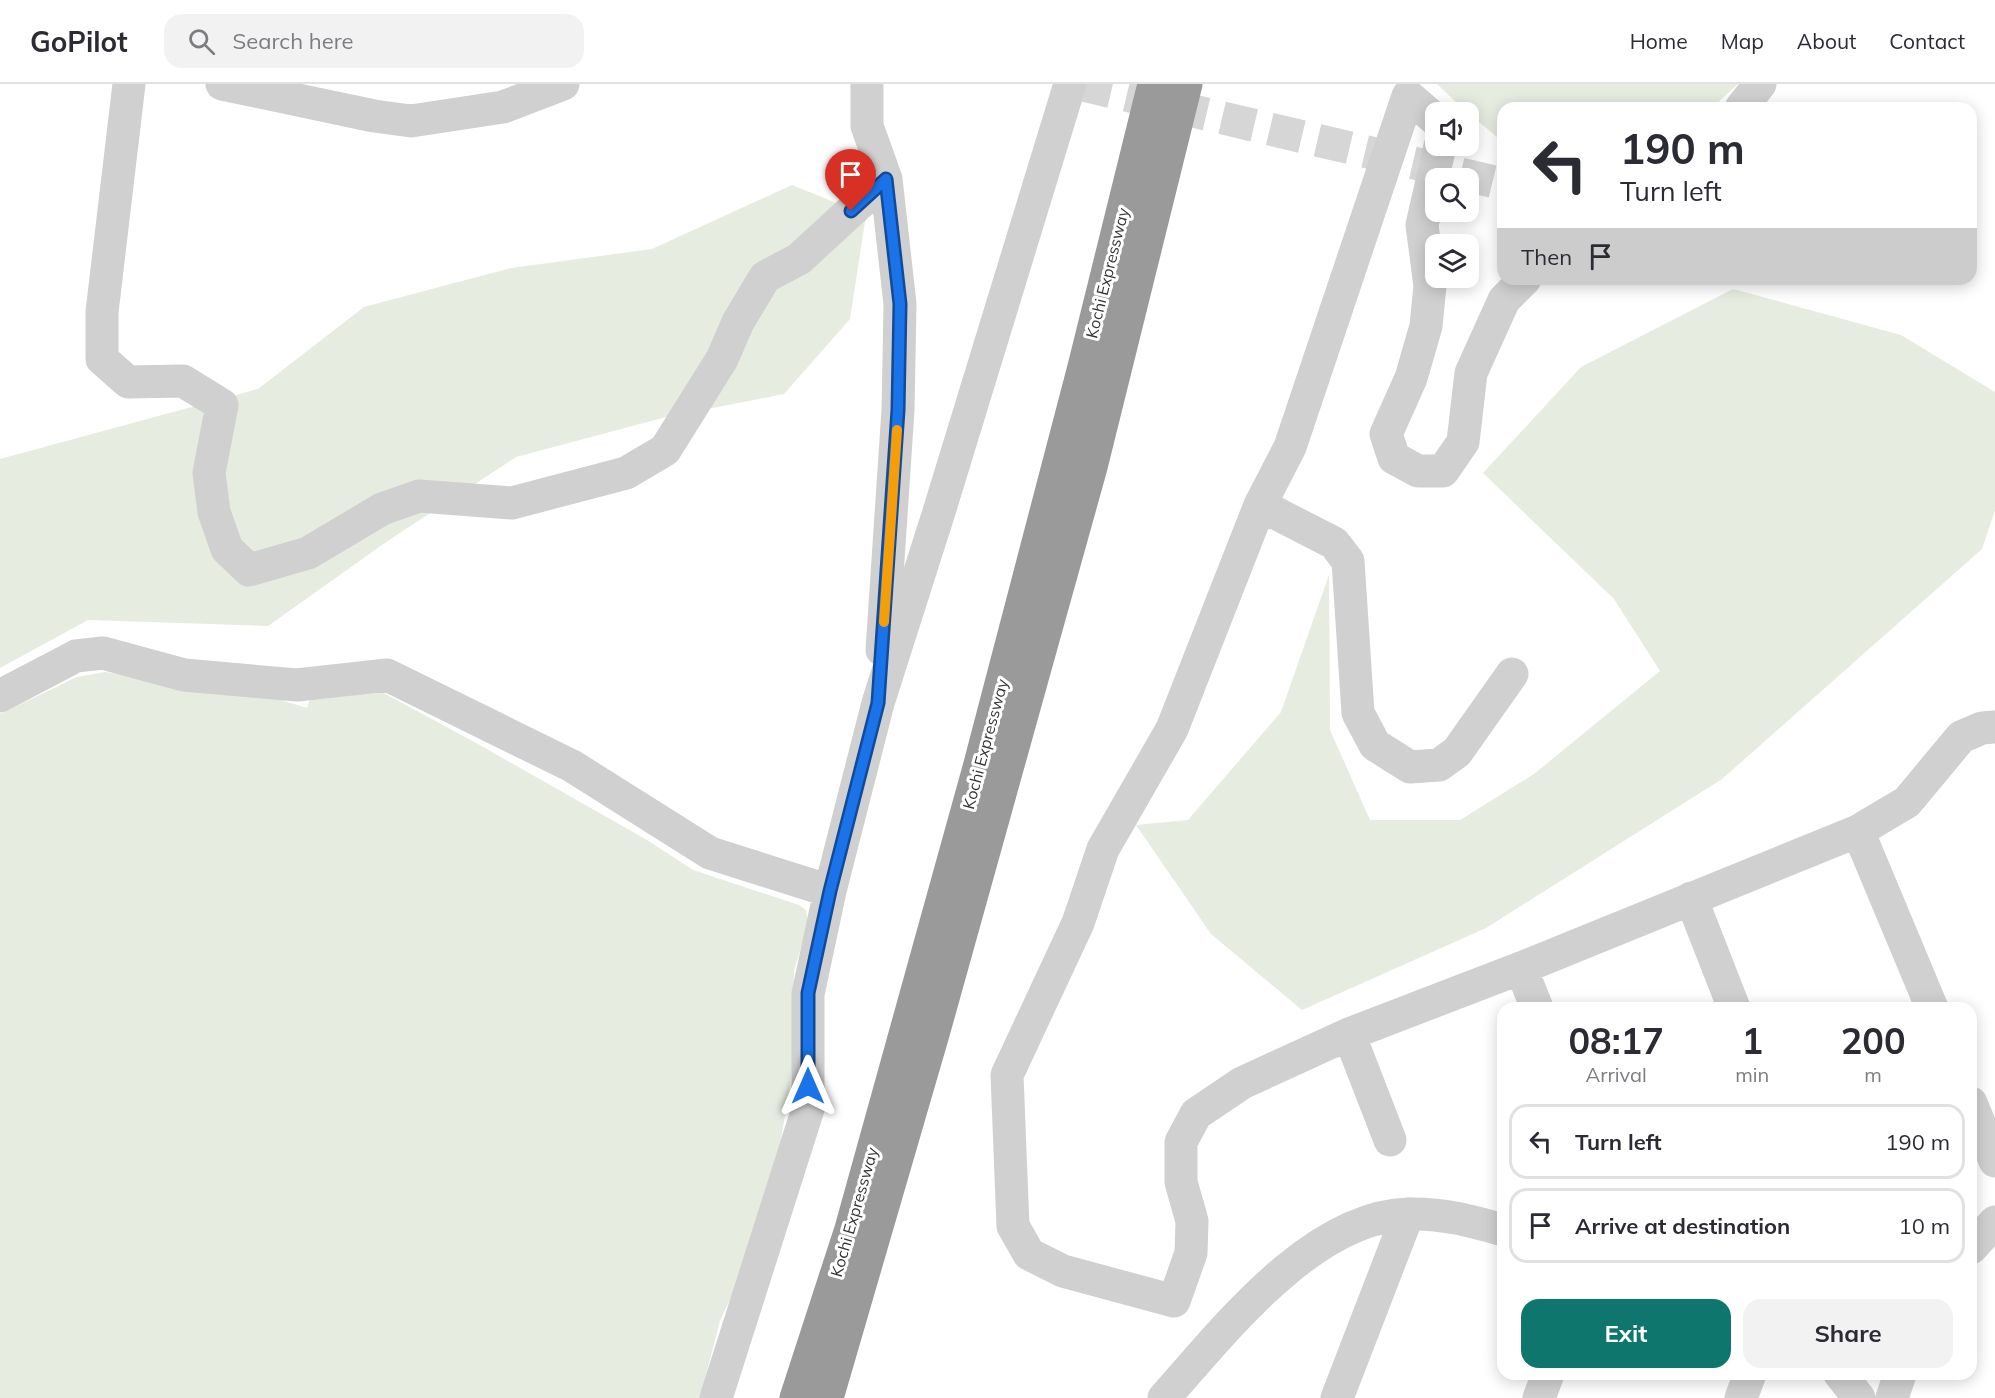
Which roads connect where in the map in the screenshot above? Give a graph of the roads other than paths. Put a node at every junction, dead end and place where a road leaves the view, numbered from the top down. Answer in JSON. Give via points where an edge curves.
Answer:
{"nodes":[{"id":1,"x":129,"y":84,"type":"edge"},
{"id":2,"x":222,"y":84,"type":"edge"},
{"id":3,"x":564,"y":84,"type":"edge"},
{"id":4,"x":867,"y":84,"type":"edge"},
{"id":5,"x":1070,"y":84,"type":"edge"},
{"id":6,"x":1154,"y":84,"type":"edge"},
{"id":7,"x":1186,"y":84,"type":"edge"},
{"id":8,"x":1760,"y":84,"type":"edge"},
{"id":9,"x":1409,"y":90,"type":"edge"},
{"id":10,"x":1746,"y":102,"type":"edge"},
{"id":11,"x":1425,"y":108,"type":"edge"},
{"id":12,"x":1438,"y":156,"type":"edge"},
{"id":13,"x":886,"y":179,"type":"junction"},
{"id":14,"x":1519,"y":285,"type":"edge"},
{"id":15,"x":1260,"y":505,"type":"junction"},
{"id":16,"x":1512,"y":674,"type":"dead end"},
{"id":17,"x":0,"y":696,"type":"edge"},
{"id":18,"x":878,"y":703,"type":"junction"},
{"id":19,"x":1995,"y":727,"type":"edge"},
{"id":20,"x":1858,"y":831,"type":"junction"},
{"id":21,"x":830,"y":891,"type":"junction"},
{"id":22,"x":1691,"y":898,"type":"junction"},
{"id":23,"x":1521,"y":968,"type":"junction"},
{"id":24,"x":1535,"y":1002,"type":"edge"},
{"id":25,"x":1732,"y":1002,"type":"edge"},
{"id":26,"x":1929,"y":1002,"type":"edge"},
{"id":27,"x":1349,"y":1034,"type":"junction"},
{"id":28,"x":1977,"y":1118,"type":"edge"},
{"id":29,"x":1390,"y":1140,"type":"dead end"},
{"id":30,"x":1995,"y":1161,"type":"edge"},
{"id":31,"x":1408,"y":1214,"type":"junction"},
{"id":32,"x":1995,"y":1222,"type":"edge"},
{"id":33,"x":1497,"y":1228,"type":"edge"},
{"id":34,"x":1977,"y":1242,"type":"edge"},
{"id":35,"x":1546,"y":1380,"type":"edge"},
{"id":36,"x":1748,"y":1380,"type":"edge"},
{"id":37,"x":1845,"y":1380,"type":"edge"},
{"id":38,"x":1898,"y":1380,"type":"edge"},
{"id":39,"x":716,"y":1398,"type":"edge"},
{"id":40,"x":796,"y":1398,"type":"edge"},
{"id":41,"x":827,"y":1398,"type":"edge"},
{"id":42,"x":1164,"y":1398,"type":"edge"},
{"id":43,"x":1336,"y":1398,"type":"edge"},
{"id":44,"x":1539,"y":1398,"type":"edge"},
{"id":45,"x":1741,"y":1398,"type":"edge"},
{"id":46,"x":1859,"y":1398,"type":"edge"},
{"id":47,"x":1892,"y":1398,"type":"edge"}],
"edges":[{"from":1,"to":13,"type":"street","via":[[102,312],[102,359],[128,382],[183,381],[222,405],[209,473],[214,512],[227,549],[249,570],[308,553],[382,509],[419,496],[512,503],[626,473],[665,450],[722,359],[738,322],[765,278],[799,259]]},
{"from":2,"to":3,"type":"street","via":[[411,121],[503,106]]},
{"from":4,"to":13,"type":"street","via":[[867,126]]},
{"from":5,"to":18,"type":"street"},
{"from":6,"to":40,"type":"highway","name":"Kochi Expressway","via":[[979,768],[851,1229]]},
{"from":7,"to":41,"type":"highway","name":"Kochi Expressway","via":[[1090,467],[933,1034]]},
{"from":8,"to":10,"type":"street"},
{"from":9,"to":11,"type":"street"},
{"from":9,"to":15,"type":"street","via":[[1290,447]]},
{"from":12,"to":14,"type":"street","via":[[1422,225],[1430,286],[1426,326],[1411,378],[1386,434],[1394,458],[1418,471],[1443,471],[1463,442],[1471,373],[1504,300]]},
{"from":13,"to":18,"type":"street","via":[[900,304],[898,410]]},
{"from":15,"to":16,"type":"street","via":[[1334,543],[1348,561],[1358,713],[1375,745],[1410,767],[1439,765],[1457,752]]},
{"from":15,"to":27,"type":"street","via":[[1172,729],[1103,849],[1078,923],[1007,1075],[1013,1226],[1029,1254],[1063,1271],[1174,1300],[1191,1253],[1192,1221],[1181,1182],[1181,1142],[1196,1114],[1242,1083]]},
{"from":17,"to":21,"type":"street","via":[[76,656],[103,653],[184,675],[297,685],[387,675],[572,766],[710,853]]},
{"from":18,"to":21,"type":"street"},
{"from":19,"to":20,"type":"street","via":[[1960,737],[1907,802]]},
{"from":20,"to":22,"type":"street"},
{"from":20,"to":26,"type":"street"},
{"from":21,"to":39,"type":"street","via":[[808,993],[808,1109]]},
{"from":22,"to":23,"type":"street"},
{"from":22,"to":25,"type":"street"},
{"from":23,"to":24,"type":"street"},
{"from":23,"to":27,"type":"street"},
{"from":27,"to":29,"type":"street"},
{"from":28,"to":30,"type":"street"},
{"from":31,"to":33,"type":"street","via":[[1452,1215]]},
{"from":31,"to":42,"type":"street","via":[[1374,1219],[1336,1234],[1293,1265],[1252,1300]]},
{"from":31,"to":43,"type":"street"},
{"from":32,"to":34,"type":"street"},
{"from":35,"to":44,"type":"street"},
{"from":36,"to":45,"type":"street"},
{"from":37,"to":46,"type":"street"},
{"from":38,"to":47,"type":"street"}]}
